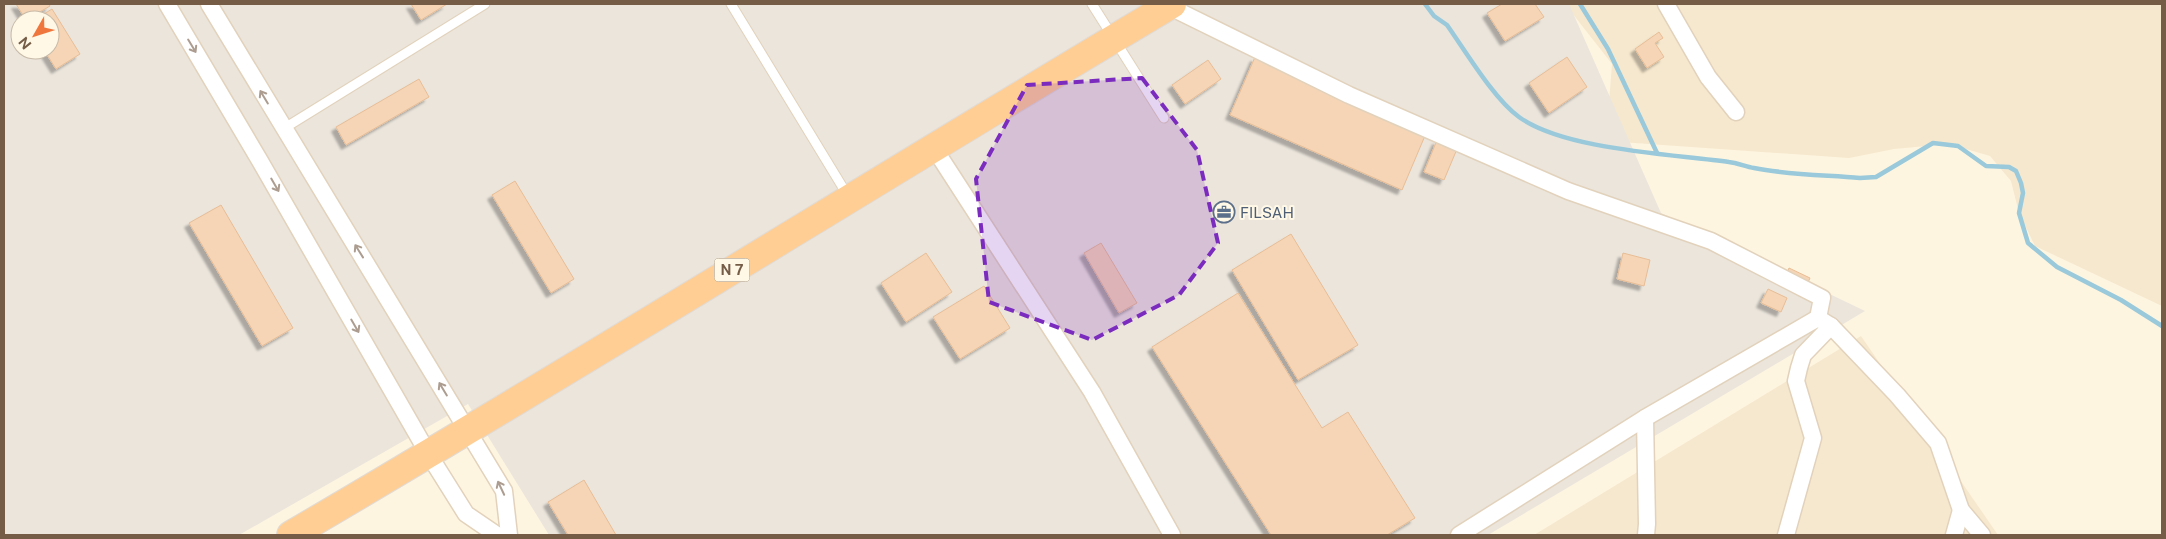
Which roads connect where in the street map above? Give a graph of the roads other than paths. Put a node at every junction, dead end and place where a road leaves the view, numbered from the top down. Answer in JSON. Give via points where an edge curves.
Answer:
{"nodes":[{"id":1,"x":167,"y":4,"type":"edge"},
{"id":2,"x":209,"y":4,"type":"edge"},
{"id":3,"x":485,"y":4,"type":"edge"},
{"id":4,"x":731,"y":4,"type":"edge"},
{"id":5,"x":1092,"y":4,"type":"edge"},
{"id":6,"x":1666,"y":4,"type":"edge"},
{"id":7,"x":1169,"y":5,"type":"edge"},
{"id":8,"x":1113,"y":38,"type":"junction"},
{"id":9,"x":1736,"y":112,"type":"dead end"},
{"id":10,"x":1164,"y":118,"type":"dead end"},
{"id":11,"x":283,"y":129,"type":"junction"},
{"id":12,"x":934,"y":148,"type":"junction"},
{"id":13,"x":850,"y":197,"type":"junction"},
{"id":14,"x":1825,"y":322,"type":"junction"},
{"id":15,"x":1645,"y":418,"type":"junction"},
{"id":16,"x":469,"y":431,"type":"junction"},
{"id":17,"x":429,"y":455,"type":"junction"},
{"id":18,"x":1961,"y":510,"type":"junction"},
{"id":19,"x":1476,"y":530,"type":"edge"},
{"id":20,"x":291,"y":535,"type":"edge"},
{"id":21,"x":497,"y":535,"type":"edge"},
{"id":22,"x":509,"y":535,"type":"edge"},
{"id":23,"x":1172,"y":535,"type":"edge"},
{"id":24,"x":1459,"y":535,"type":"edge"},
{"id":25,"x":1646,"y":535,"type":"edge"},
{"id":26,"x":1786,"y":535,"type":"edge"},
{"id":27,"x":1954,"y":535,"type":"edge"},
{"id":28,"x":1982,"y":535,"type":"edge"}],
"edges":[{"from":1,"to":17,"type":"street","one_way":true},
{"from":11,"to":2,"type":"street","one_way":true},
{"from":3,"to":11,"type":"lane"},
{"from":4,"to":13,"type":"lane"},
{"from":5,"to":8,"type":"lane"},
{"from":6,"to":9,"type":"street","via":[[1708,77]]},
{"from":7,"to":8,"type":"highway","number":"N 7"},
{"from":7,"to":14,"type":"street","via":[[1348,95],[1568,191],[1711,241],[1822,298]]},
{"from":8,"to":10,"type":"lane"},
{"from":8,"to":12,"type":"highway","number":"N 7"},
{"from":16,"to":11,"type":"street","one_way":true},
{"from":12,"to":13,"type":"highway","number":"N 7"},
{"from":12,"to":23,"type":"street","via":[[1092,392]]},
{"from":13,"to":16,"type":"highway","number":"N 7"},
{"from":14,"to":15,"type":"street"},
{"from":14,"to":18,"type":"street","via":[[1897,395],[1938,443]]},
{"from":14,"to":26,"type":"street","via":[[1803,355],[1796,381],[1813,438]]},
{"from":15,"to":19,"type":"street"},
{"from":15,"to":25,"type":"street"},
{"from":16,"to":17,"type":"highway","number":"N 7"},
{"from":22,"to":16,"type":"street","one_way":true,"via":[[504,491]]},
{"from":17,"to":20,"type":"highway","number":"N 7"},
{"from":17,"to":21,"type":"street","via":[[466,514]]},
{"from":18,"to":27,"type":"street"},
{"from":18,"to":28,"type":"street"},
{"from":19,"to":24,"type":"street"}]}
